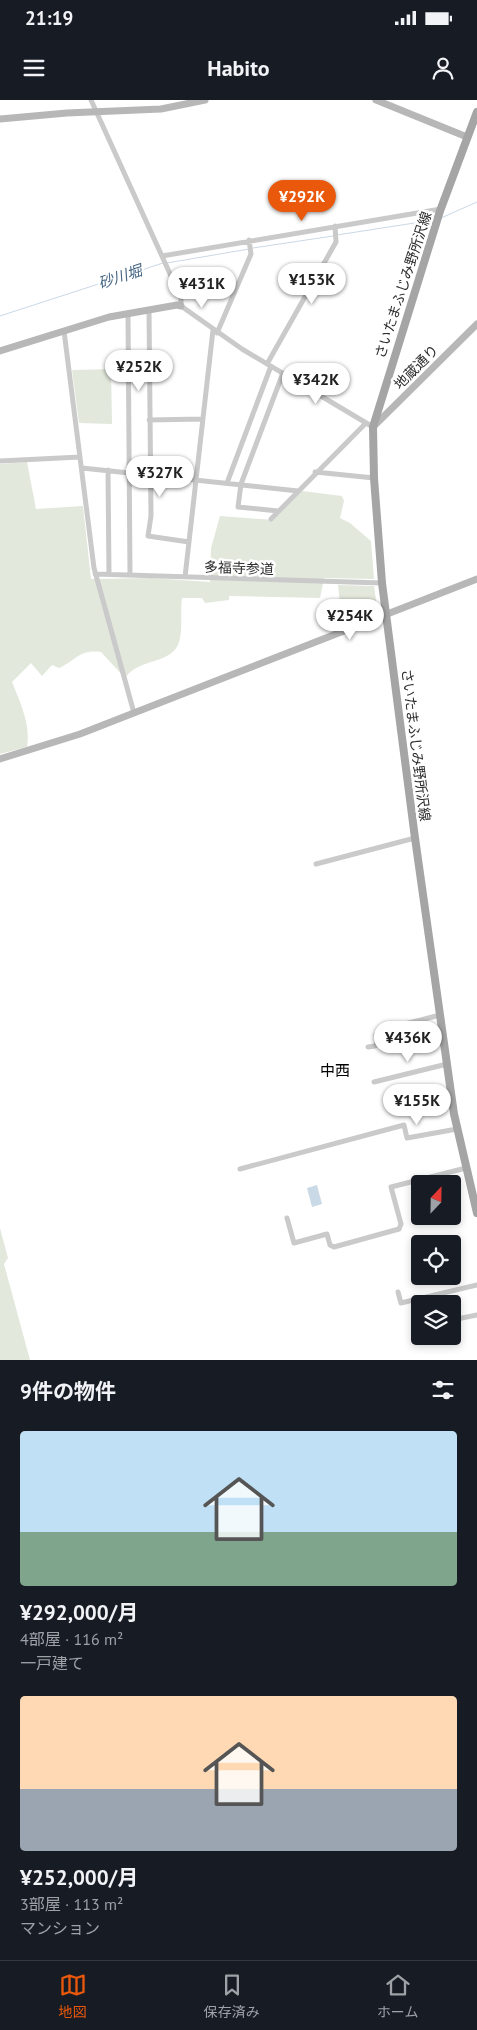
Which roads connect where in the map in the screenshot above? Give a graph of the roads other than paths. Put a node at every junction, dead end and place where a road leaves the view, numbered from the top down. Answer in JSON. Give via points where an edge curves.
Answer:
{"nodes":[{"id":1,"x":91,"y":100,"type":"edge"},
{"id":2,"x":205,"y":100,"type":"edge"},
{"id":3,"x":376,"y":100,"type":"edge"},
{"id":4,"x":96,"y":112,"type":"junction"},
{"id":5,"x":477,"y":112,"type":"edge"},
{"id":6,"x":0,"y":119,"type":"edge"},
{"id":7,"x":472,"y":133,"type":"edge"},
{"id":8,"x":441,"y":210,"type":"junction"},
{"id":9,"x":335,"y":226,"type":"junction"},
{"id":10,"x":249,"y":241,"type":"junction"},
{"id":11,"x":162,"y":257,"type":"junction"},
{"id":12,"x":181,"y":306,"type":"junction"},
{"id":13,"x":149,"y":310,"type":"junction"},
{"id":14,"x":128,"y":314,"type":"junction"},
{"id":15,"x":477,"y":324,"type":"edge"},
{"id":16,"x":64,"y":331,"type":"junction"},
{"id":17,"x":215,"y":332,"type":"junction"},
{"id":18,"x":0,"y":351,"type":"edge"},
{"id":19,"x":269,"y":365,"type":"junction"},
{"id":20,"x":283,"y":373,"type":"junction"},
{"id":21,"x":201,"y":419,"type":"junction"},
{"id":22,"x":149,"y":420,"type":"junction"},
{"id":23,"x":250,"y":423,"type":"junction"},
{"id":24,"x":365,"y":424,"type":"junction"},
{"id":25,"x":373,"y":427,"type":"junction"},
{"id":26,"x":262,"y":428,"type":"junction"},
{"id":27,"x":80,"y":456,"type":"junction"},
{"id":28,"x":0,"y":461,"type":"edge"},
{"id":29,"x":82,"y":468,"type":"junction"},
{"id":30,"x":108,"y":470,"type":"junction"},
{"id":31,"x":315,"y":472,"type":"junction"},
{"id":32,"x":129,"y":473,"type":"junction"},
{"id":33,"x":149,"y":475,"type":"junction"},
{"id":34,"x":374,"y":478,"type":"junction"},
{"id":35,"x":196,"y":479,"type":"junction"},
{"id":36,"x":227,"y":483,"type":"junction"},
{"id":37,"x":241,"y":484,"type":"junction"},
{"id":38,"x":298,"y":490,"type":"junction"},
{"id":39,"x":278,"y":511,"type":"junction"},
{"id":40,"x":272,"y":518,"type":"dead end"},
{"id":41,"x":189,"y":542,"type":"junction"},
{"id":42,"x":95,"y":574,"type":"junction"},
{"id":43,"x":109,"y":574,"type":"junction"},
{"id":44,"x":130,"y":575,"type":"junction"},
{"id":45,"x":184,"y":578,"type":"junction"},
{"id":46,"x":477,"y":579,"type":"edge"},
{"id":47,"x":382,"y":584,"type":"junction"},
{"id":48,"x":386,"y":616,"type":"junction"},
{"id":49,"x":134,"y":713,"type":"junction"},
{"id":50,"x":0,"y":759,"type":"edge"},
{"id":51,"x":415,"y":838,"type":"junction"},
{"id":52,"x":316,"y":864,"type":"dead end"},
{"id":53,"x":440,"y":1015,"type":"junction"},
{"id":54,"x":368,"y":1047,"type":"dead end"},
{"id":55,"x":447,"y":1064,"type":"junction"},
{"id":56,"x":374,"y":1082,"type":"dead end"},
{"id":57,"x":457,"y":1129,"type":"junction"},
{"id":58,"x":466,"y":1168,"type":"junction"},
{"id":59,"x":240,"y":1169,"type":"dead end"},
{"id":60,"x":477,"y":1213,"type":"edge"},
{"id":61,"x":287,"y":1218,"type":"dead end"},
{"id":62,"x":477,"y":1285,"type":"edge"},
{"id":63,"x":398,"y":1292,"type":"dead end"},
{"id":64,"x":477,"y":1314,"type":"edge"},
{"id":65,"x":461,"y":1318,"type":"edge"}],
"edges":[{"from":1,"to":4,"type":"street"},
{"from":2,"to":4,"type":"street","via":[[161,109]]},
{"from":3,"to":7,"type":"street"},
{"from":4,"to":6,"type":"street"},
{"from":4,"to":11,"type":"street"},
{"from":5,"to":7,"type":"main road","name":"さいたまふじみ野所沢線"},
{"from":7,"to":8,"type":"main road","name":"さいたまふじみ野所沢線"},
{"from":8,"to":9,"type":"street"},
{"from":8,"to":25,"type":"main road","name":"さいたまふじみ野所沢線"},
{"from":9,"to":10,"type":"street"},
{"from":9,"to":19,"type":"street","via":[[337,238]]},
{"from":10,"to":11,"type":"street"},
{"from":10,"to":17,"type":"street","via":[[251,252]]},
{"from":11,"to":12,"type":"street","via":[[181,298]]},
{"from":12,"to":13,"type":"street"},
{"from":12,"to":17,"type":"street"},
{"from":13,"to":14,"type":"street"},
{"from":13,"to":22,"type":"street"},
{"from":14,"to":16,"type":"street"},
{"from":14,"to":32,"type":"street"},
{"from":15,"to":25,"type":"street","name":"地蔵通り"},
{"from":16,"to":18,"type":"street"},
{"from":16,"to":27,"type":"street"},
{"from":17,"to":19,"type":"street"},
{"from":17,"to":21,"type":"street"},
{"from":19,"to":20,"type":"street"},
{"from":19,"to":23,"type":"street"},
{"from":20,"to":24,"type":"street"},
{"from":20,"to":26,"type":"street"},
{"from":21,"to":22,"type":"street"},
{"from":21,"to":35,"type":"street"},
{"from":22,"to":33,"type":"street"},
{"from":23,"to":26,"type":"street"},
{"from":23,"to":36,"type":"street"},
{"from":24,"to":25,"type":"street"},
{"from":24,"to":31,"type":"street"},
{"from":25,"to":34,"type":"main road","name":"さいたまふじみ野所沢線"},
{"from":26,"to":37,"type":"street"},
{"from":27,"to":28,"type":"street"},
{"from":27,"to":29,"type":"street"},
{"from":29,"to":30,"type":"street"},
{"from":29,"to":42,"type":"street"},
{"from":30,"to":32,"type":"street"},
{"from":30,"to":43,"type":"street"},
{"from":31,"to":34,"type":"street"},
{"from":31,"to":38,"type":"street"},
{"from":32,"to":33,"type":"street"},
{"from":32,"to":44,"type":"street"},
{"from":33,"to":35,"type":"street"},
{"from":33,"to":41,"type":"street","via":[[148,536]]},
{"from":34,"to":47,"type":"main road","name":"さいたまふじみ野所沢線"},
{"from":35,"to":36,"type":"street"},
{"from":35,"to":41,"type":"street"},
{"from":36,"to":37,"type":"street"},
{"from":37,"to":38,"type":"street"},
{"from":37,"to":39,"type":"street","via":[[238,506]]},
{"from":38,"to":39,"type":"street"},
{"from":39,"to":40,"type":"street"},
{"from":41,"to":45,"type":"street"},
{"from":42,"to":43,"type":"street","name":"多福寺参道"},
{"from":42,"to":49,"type":"street"},
{"from":43,"to":44,"type":"street","name":"多福寺参道"},
{"from":44,"to":45,"type":"street","name":"多福寺参道"},
{"from":45,"to":47,"type":"street","name":"多福寺参道"},
{"from":46,"to":48,"type":"street"},
{"from":47,"to":48,"type":"main road","name":"さいたまふじみ野所沢線"},
{"from":48,"to":49,"type":"street"},
{"from":48,"to":51,"type":"main road","name":"さいたまふじみ野所沢線"},
{"from":49,"to":50,"type":"street","via":[[34,750]]},
{"from":51,"to":52,"type":"street"},
{"from":51,"to":53,"type":"main road","name":"さいたまふじみ野所沢線"},
{"from":53,"to":54,"type":"street","via":[[378,1031],[378,1042]]},
{"from":53,"to":55,"type":"main road","name":"さいたまふじみ野所沢線"},
{"from":55,"to":56,"type":"street"},
{"from":55,"to":57,"type":"main road","name":"さいたまふじみ野所沢線"},
{"from":57,"to":58,"type":"main road","name":"さいたまふじみ野所沢線"},
{"from":57,"to":59,"type":"street","via":[[407,1138],[404,1125]]},
{"from":58,"to":60,"type":"main road","name":"さいたまふじみ野所沢線"},
{"from":58,"to":61,"type":"street","via":[[391,1187],[401,1224],[399,1229],[334,1247],[330,1245],[327,1234],[294,1243]]},
{"from":62,"to":63,"type":"street","via":[[401,1303]]},
{"from":64,"to":65,"type":"street"}]}
